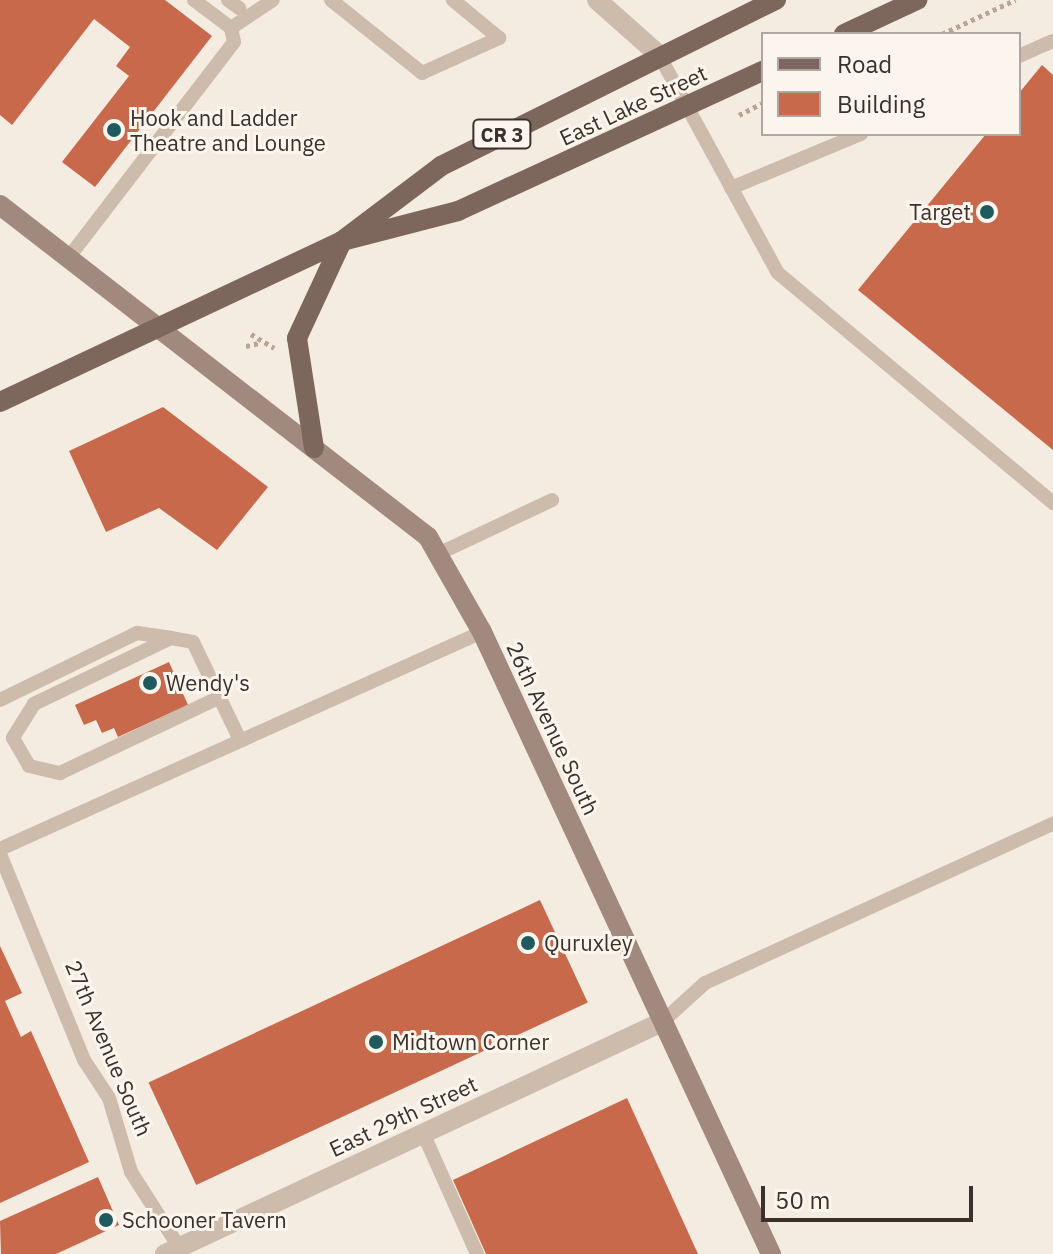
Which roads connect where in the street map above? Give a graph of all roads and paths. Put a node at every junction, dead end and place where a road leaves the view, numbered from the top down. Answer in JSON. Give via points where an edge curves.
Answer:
{"nodes":[{"id":1,"x":194,"y":0,"type":"edge"},
{"id":2,"x":273,"y":0,"type":"edge"},
{"id":3,"x":331,"y":0,"type":"edge"},
{"id":4,"x":453,"y":0,"type":"edge"},
{"id":5,"x":597,"y":0,"type":"edge"},
{"id":6,"x":776,"y":0,"type":"edge"},
{"id":7,"x":917,"y":0,"type":"edge"},
{"id":8,"x":1015,"y":0,"type":"edge"},
{"id":9,"x":231,"y":28,"type":"junction"},
{"id":10,"x":848,"y":32,"type":"edge"},
{"id":11,"x":946,"y":32,"type":"edge"},
{"id":12,"x":1053,"y":41,"type":"edge"},
{"id":13,"x":659,"y":55,"type":"junction"},
{"id":14,"x":1021,"y":55,"type":"edge"},
{"id":15,"x":761,"y":72,"type":"edge"},
{"id":16,"x":761,"y":104,"type":"edge"},
{"id":17,"x":687,"y":106,"type":"junction"},
{"id":18,"x":739,"y":115,"type":"dead end"},
{"id":19,"x":856,"y":136,"type":"edge"},
{"id":20,"x":731,"y":188,"type":"junction"},
{"id":21,"x":0,"y":205,"type":"edge"},
{"id":22,"x":342,"y":241,"type":"junction"},
{"id":23,"x":69,"y":257,"type":"junction"},
{"id":24,"x":158,"y":327,"type":"junction"},
{"id":25,"x":251,"y":334,"type":"dead end"},
{"id":26,"x":259,"y":343,"type":"junction"},
{"id":27,"x":246,"y":346,"type":"dead end"},
{"id":28,"x":274,"y":348,"type":"dead end"},
{"id":29,"x":0,"y":402,"type":"edge"},
{"id":30,"x":314,"y":448,"type":"junction"},
{"id":31,"x":552,"y":500,"type":"dead end"},
{"id":32,"x":1053,"y":503,"type":"edge"},
{"id":33,"x":440,"y":553,"type":"junction"},
{"id":34,"x":482,"y":632,"type":"junction"},
{"id":35,"x":171,"y":638,"type":"junction"},
{"id":36,"x":220,"y":697,"type":"junction"},
{"id":37,"x":0,"y":700,"type":"edge"},
{"id":38,"x":238,"y":736,"type":"junction"},
{"id":39,"x":1053,"y":824,"type":"edge"},
{"id":40,"x":0,"y":852,"type":"edge"},
{"id":41,"x":662,"y":1022,"type":"junction"},
{"id":42,"x":423,"y":1133,"type":"junction"},
{"id":43,"x":175,"y":1252,"type":"edge"},
{"id":44,"x":477,"y":1254,"type":"edge"},
{"id":45,"x":771,"y":1254,"type":"edge"}],
"edges":[{"from":1,"to":9,"type":"lane"},
{"from":2,"to":9,"type":"lane"},
{"from":3,"to":4,"type":"lane","via":[[422,73],[499,38]]},
{"from":5,"to":13,"type":"street"},
{"from":6,"to":13,"type":"main road","name":"East Lake Street","number":"CR 3"},
{"from":7,"to":10,"type":"main road"},
{"from":8,"to":11,"type":"path"},
{"from":9,"to":23,"type":"lane","via":[[234,42]]},
{"from":12,"to":14,"type":"lane"},
{"from":13,"to":17,"type":"lane"},
{"from":13,"to":22,"type":"main road","name":"East Lake Street","number":"CR 3","via":[[441,166]]},
{"from":15,"to":17,"type":"main road","name":"East Lake Street","number":"CR 3"},
{"from":16,"to":18,"type":"path"},
{"from":17,"to":20,"type":"lane"},
{"from":17,"to":22,"type":"main road","name":"East Lake Street","number":"CR 3","via":[[458,211]]},
{"from":19,"to":20,"type":"lane"},
{"from":20,"to":32,"type":"lane","via":[[778,273]]},
{"from":21,"to":23,"type":"main road","name":"26th Avenue South"},
{"from":22,"to":24,"type":"main road","name":"East Lake Street","number":"CR 3"},
{"from":22,"to":30,"type":"main road","via":[[297,338]]},
{"from":23,"to":24,"type":"main road","name":"26th Avenue South"},
{"from":24,"to":29,"type":"main road","name":"East Lake Street","number":"CR 3"},
{"from":24,"to":30,"type":"main road","name":"26th Avenue South"},
{"from":25,"to":26,"type":"path"},
{"from":26,"to":27,"type":"path"},
{"from":26,"to":28,"type":"path"},
{"from":30,"to":33,"type":"main road","name":"26th Avenue South"},
{"from":31,"to":33,"type":"lane"},
{"from":33,"to":34,"type":"main road","name":"26th Avenue South"},
{"from":34,"to":38,"type":"lane"},
{"from":34,"to":41,"type":"main road","name":"26th Avenue South"},
{"from":35,"to":36,"type":"lane","via":[[193,642]]},
{"from":35,"to":36,"type":"lane","via":[[34,704],[13,738],[29,766],[60,773]]},
{"from":35,"to":37,"type":"lane","via":[[137,633]]},
{"from":36,"to":38,"type":"lane"},
{"from":38,"to":40,"type":"lane"},
{"from":39,"to":41,"type":"lane","via":[[705,983]]},
{"from":40,"to":43,"type":"lane","name":"27th Avenue South","via":[[84,1060],[109,1098],[131,1172]]},
{"from":41,"to":42,"type":"street","name":"East 29th Street"},
{"from":41,"to":45,"type":"main road","name":"26th Avenue South"},
{"from":42,"to":43,"type":"street","name":"East 29th Street"},
{"from":42,"to":44,"type":"lane"}]}
